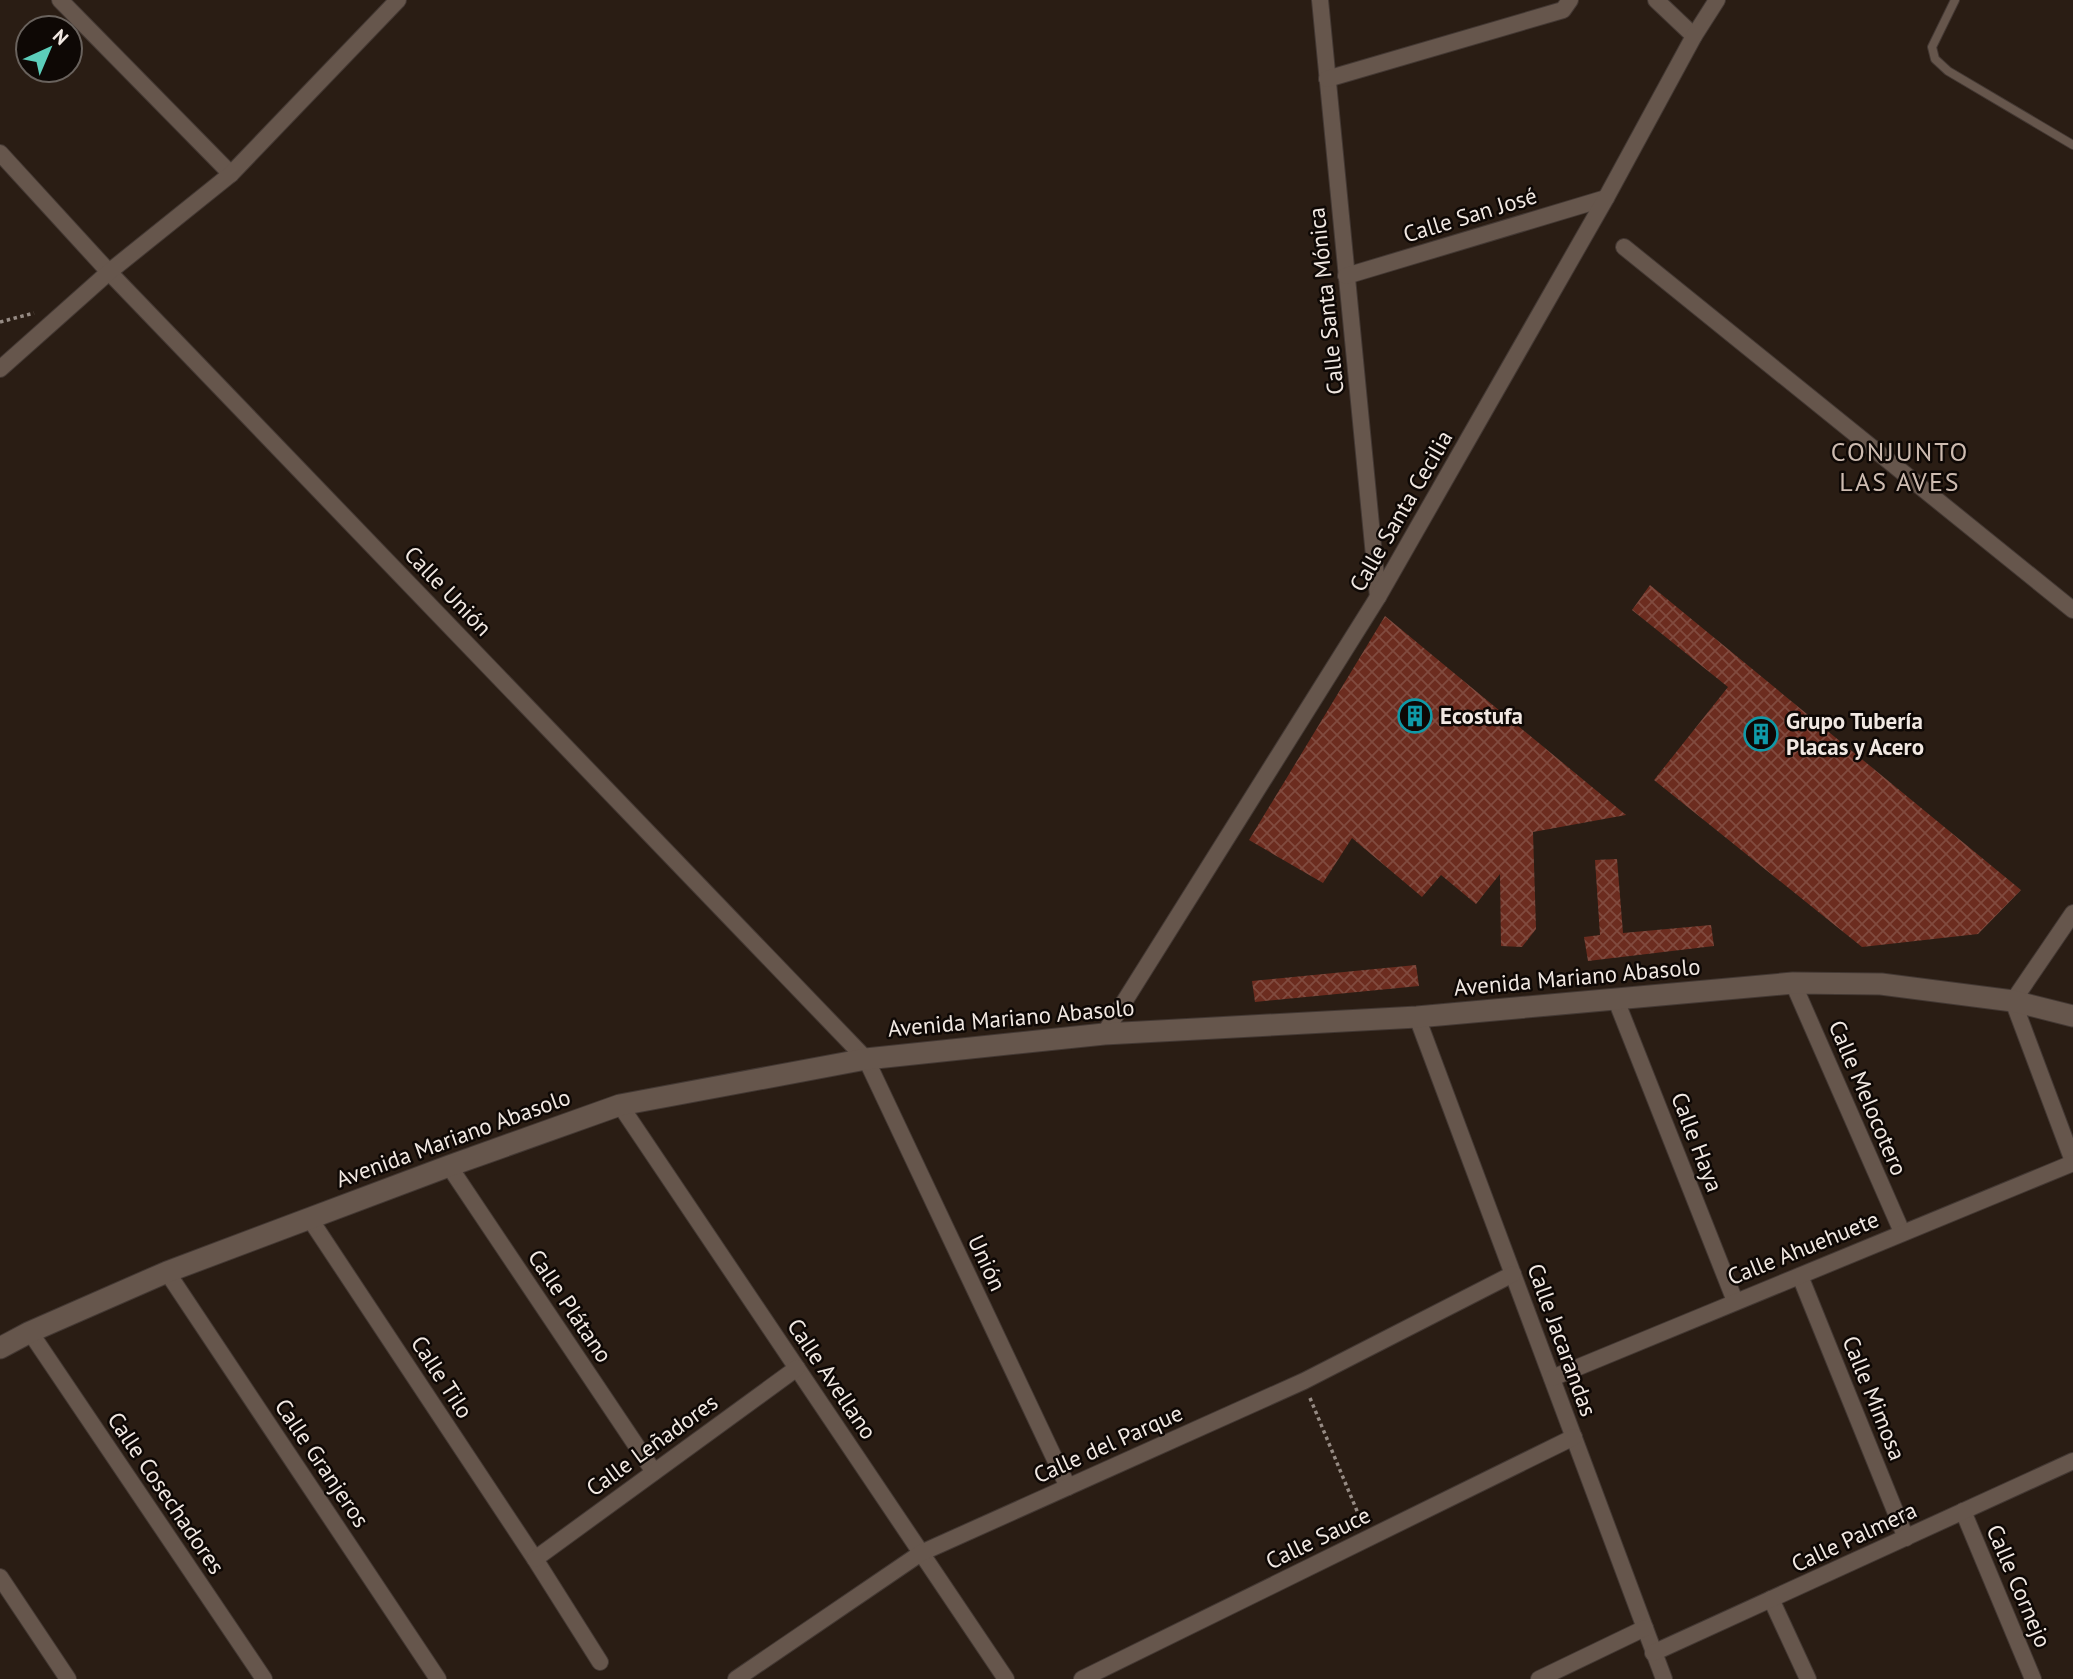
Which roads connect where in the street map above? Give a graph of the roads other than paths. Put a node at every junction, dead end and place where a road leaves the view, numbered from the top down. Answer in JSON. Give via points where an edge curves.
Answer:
{"nodes":[{"id":1,"x":60,"y":0,"type":"edge"},
{"id":2,"x":1320,"y":0,"type":"edge"},
{"id":3,"x":1570,"y":0,"type":"edge"},
{"id":4,"x":1656,"y":0,"type":"edge"},
{"id":5,"x":1717,"y":0,"type":"edge"},
{"id":6,"x":1955,"y":0,"type":"edge"},
{"id":7,"x":390,"y":3,"type":"edge"},
{"id":8,"x":1694,"y":36,"type":"junction"},
{"id":9,"x":1326,"y":79,"type":"junction"},
{"id":10,"x":2073,"y":145,"type":"edge"},
{"id":11,"x":0,"y":153,"type":"edge"},
{"id":12,"x":230,"y":174,"type":"junction"},
{"id":13,"x":1606,"y":198,"type":"junction"},
{"id":14,"x":1624,"y":247,"type":"dead end"},
{"id":15,"x":109,"y":272,"type":"junction"},
{"id":16,"x":1346,"y":276,"type":"junction"},
{"id":17,"x":0,"y":369,"type":"edge"},
{"id":18,"x":1378,"y":597,"type":"junction"},
{"id":19,"x":2073,"y":610,"type":"edge"},
{"id":20,"x":2073,"y":913,"type":"edge"},
{"id":21,"x":1793,"y":983,"type":"junction"},
{"id":22,"x":1616,"y":1000,"type":"junction"},
{"id":23,"x":2013,"y":1001,"type":"junction"},
{"id":24,"x":2073,"y":1016,"type":"edge"},
{"id":25,"x":1418,"y":1017,"type":"junction"},
{"id":26,"x":1104,"y":1034,"type":"junction"},
{"id":27,"x":866,"y":1059,"type":"junction"},
{"id":28,"x":620,"y":1105,"type":"junction"},
{"id":29,"x":2073,"y":1162,"type":"edge"},
{"id":30,"x":449,"y":1166,"type":"junction"},
{"id":31,"x":310,"y":1219,"type":"junction"},
{"id":32,"x":1902,"y":1232,"type":"junction"},
{"id":33,"x":167,"y":1272,"type":"junction"},
{"id":34,"x":1513,"y":1274,"type":"junction"},
{"id":35,"x":1800,"y":1276,"type":"junction"},
{"id":36,"x":1735,"y":1301,"type":"junction"},
{"id":37,"x":30,"y":1332,"type":"junction"},
{"id":38,"x":0,"y":1348,"type":"edge"},
{"id":39,"x":797,"y":1368,"type":"junction"},
{"id":40,"x":1552,"y":1378,"type":"junction"},
{"id":41,"x":1574,"y":1437,"type":"junction"},
{"id":42,"x":2073,"y":1461,"type":"edge"},
{"id":43,"x":654,"y":1472,"type":"junction"},
{"id":44,"x":1068,"y":1487,"type":"junction"},
{"id":45,"x":1963,"y":1511,"type":"junction"},
{"id":46,"x":1906,"y":1538,"type":"junction"},
{"id":47,"x":921,"y":1553,"type":"junction"},
{"id":48,"x":535,"y":1559,"type":"junction"},
{"id":49,"x":0,"y":1577,"type":"edge"},
{"id":50,"x":1771,"y":1599,"type":"junction"},
{"id":51,"x":1645,"y":1628,"type":"junction"},
{"id":52,"x":1653,"y":1653,"type":"junction"},
{"id":53,"x":600,"y":1662,"type":"dead end"},
{"id":54,"x":68,"y":1679,"type":"edge"},
{"id":55,"x":264,"y":1679,"type":"edge"},
{"id":56,"x":438,"y":1679,"type":"edge"},
{"id":57,"x":736,"y":1679,"type":"edge"},
{"id":58,"x":1006,"y":1679,"type":"edge"},
{"id":59,"x":1082,"y":1679,"type":"edge"},
{"id":60,"x":1539,"y":1679,"type":"edge"},
{"id":61,"x":1664,"y":1679,"type":"edge"},
{"id":62,"x":1808,"y":1679,"type":"edge"},
{"id":63,"x":2033,"y":1679,"type":"edge"}],
"edges":[{"from":1,"to":12,"type":"street"},
{"from":2,"to":9,"type":"street","name":"Calle Santa Mónica"},
{"from":3,"to":9,"type":"street","via":[[1563,10]]},
{"from":4,"to":8,"type":"street"},
{"from":5,"to":8,"type":"street","name":"Calle Santa Cecilia"},
{"from":6,"to":10,"type":"lane","via":[[1932,47],[1935,59]]},
{"from":7,"to":12,"type":"street"},
{"from":8,"to":13,"type":"street","name":"Calle Santa Cecilia"},
{"from":9,"to":16,"type":"street","name":"Calle Santa Mónica"},
{"from":11,"to":15,"type":"street","name":"Calle Unión"},
{"from":12,"to":15,"type":"street"},
{"from":13,"to":16,"type":"street","name":"Calle San José"},
{"from":13,"to":18,"type":"street","name":"Calle Santa Cecilia"},
{"from":14,"to":19,"type":"street"},
{"from":15,"to":17,"type":"street"},
{"from":15,"to":27,"type":"street","name":"Calle Unión"},
{"from":16,"to":18,"type":"street","name":"Calle Santa Mónica"},
{"from":18,"to":26,"type":"street","name":"Calle Santa Cecilia"},
{"from":20,"to":23,"type":"street"},
{"from":21,"to":22,"type":"street","name":"Avenida Mariano Abasolo"},
{"from":21,"to":23,"type":"street","name":"Avenida Mariano Abasolo","via":[[1881,984]]},
{"from":21,"to":32,"type":"street","name":"Calle Melocotero"},
{"from":22,"to":25,"type":"street","name":"Avenida Mariano Abasolo"},
{"from":22,"to":36,"type":"street","name":"Calle Haya"},
{"from":23,"to":24,"type":"street","name":"Avenida Mariano Abasolo"},
{"from":23,"to":29,"type":"street"},
{"from":25,"to":26,"type":"street","name":"Avenida Mariano Abasolo"},
{"from":25,"to":34,"type":"street","name":"Calle Jacarandas"},
{"from":26,"to":27,"type":"street","name":"Avenida Mariano Abasolo"},
{"from":27,"to":28,"type":"street","name":"Avenida Mariano Abasolo"},
{"from":27,"to":44,"type":"street","name":"Unión"},
{"from":28,"to":30,"type":"street","name":"Avenida Mariano Abasolo"},
{"from":28,"to":39,"type":"street","name":"Calle Avellano"},
{"from":29,"to":32,"type":"street","name":"Calle Ahuehuete"},
{"from":30,"to":31,"type":"street","name":"Avenida Mariano Abasolo"},
{"from":30,"to":43,"type":"street","name":"Calle Plátano"},
{"from":31,"to":33,"type":"street","name":"Avenida Mariano Abasolo"},
{"from":31,"to":48,"type":"street","name":"Calle Tilo"},
{"from":32,"to":35,"type":"street","name":"Calle Ahuehuete"},
{"from":33,"to":37,"type":"street","name":"Avenida Mariano Abasolo"},
{"from":33,"to":56,"type":"street","name":"Calle Granjeros"},
{"from":34,"to":40,"type":"street","name":"Calle Jacarandas"},
{"from":34,"to":44,"type":"street","name":"Calle del Parque","via":[[1304,1381]]},
{"from":35,"to":36,"type":"street","name":"Calle Ahuehuete"},
{"from":35,"to":46,"type":"street","name":"Calle Mimosa"},
{"from":36,"to":40,"type":"street","name":"Calle Ahuehuete"},
{"from":37,"to":38,"type":"street","name":"Avenida Mariano Abasolo"},
{"from":37,"to":55,"type":"street","name":"Calle Cosechadores"},
{"from":39,"to":43,"type":"street","name":"Calle Leñadores"},
{"from":39,"to":47,"type":"street","name":"Calle Avellano"},
{"from":40,"to":41,"type":"street","name":"Calle Jacarandas"},
{"from":41,"to":51,"type":"street","name":"Calle Jacarandas"},
{"from":41,"to":59,"type":"street","name":"Calle Sauce"},
{"from":42,"to":45,"type":"street","name":"Calle Palmera"},
{"from":43,"to":48,"type":"street","name":"Calle Leñadores"},
{"from":44,"to":47,"type":"street","name":"Calle del Parque"},
{"from":45,"to":46,"type":"street","name":"Calle Palmera"},
{"from":45,"to":63,"type":"street","name":"Calle Cornejo"},
{"from":46,"to":50,"type":"street","name":"Calle Palmera"},
{"from":47,"to":57,"type":"street","name":"Calle del Parque"},
{"from":47,"to":58,"type":"street","name":"Calle Avellano"},
{"from":48,"to":53,"type":"street","name":"Calle Tilo"},
{"from":49,"to":54,"type":"street"},
{"from":50,"to":52,"type":"street","name":"Calle Palmera"},
{"from":50,"to":62,"type":"street"},
{"from":51,"to":52,"type":"street","name":"Calle Jacarandas"},
{"from":51,"to":60,"type":"street"},
{"from":52,"to":61,"type":"street","name":"Calle Jacarandas"}]}
